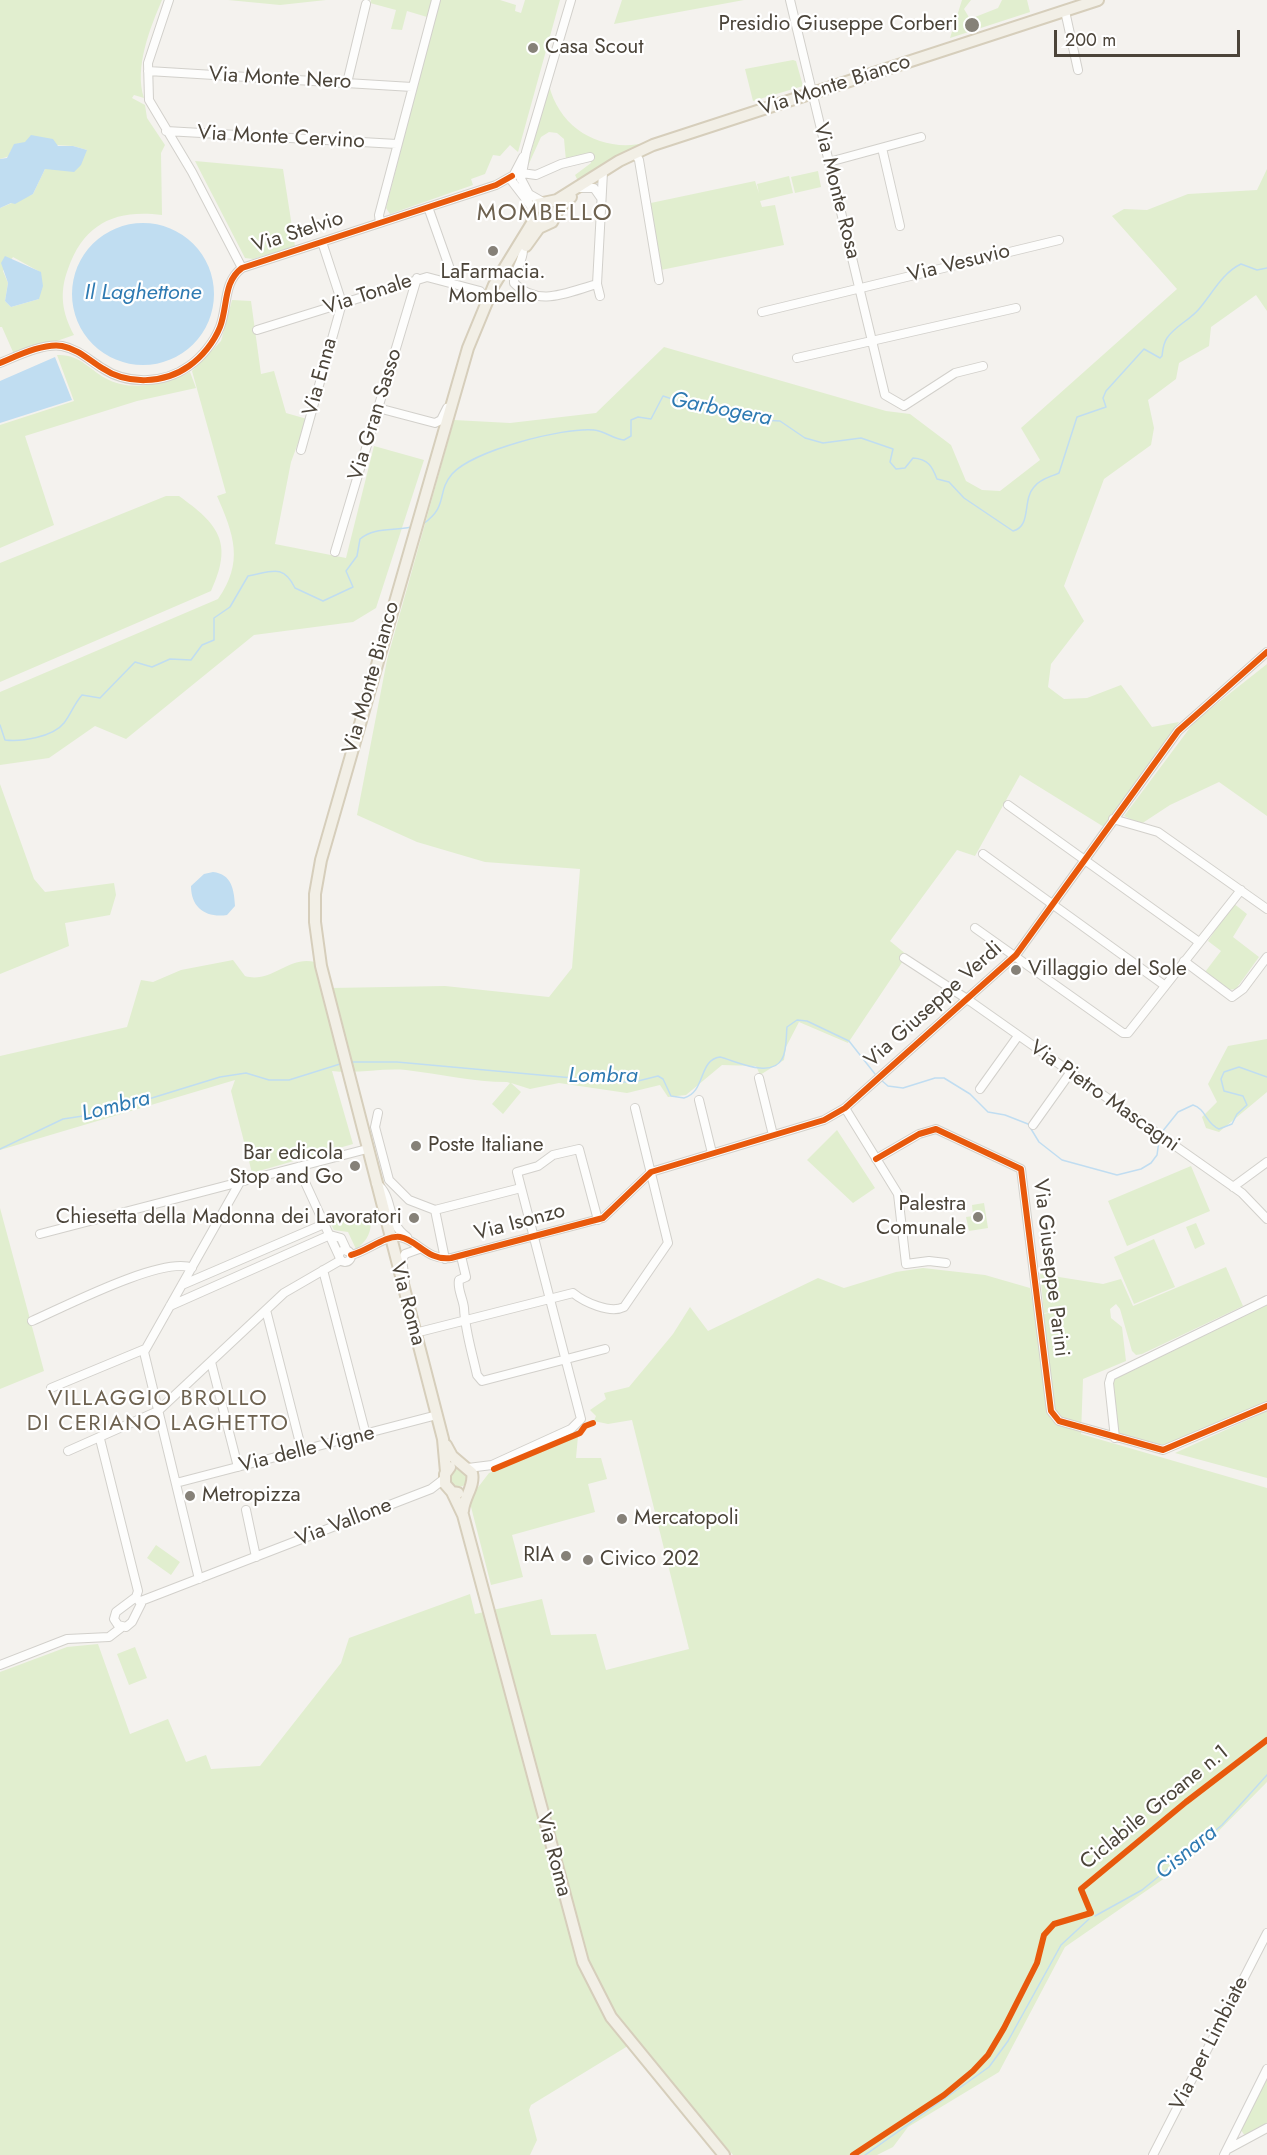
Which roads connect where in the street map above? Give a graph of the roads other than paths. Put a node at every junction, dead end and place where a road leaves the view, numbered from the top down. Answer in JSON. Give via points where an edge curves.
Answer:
{"nodes":[{"id":1,"x":169,"y":0,"type":"edge"},
{"id":2,"x":435,"y":0,"type":"edge"},
{"id":3,"x":571,"y":0,"type":"edge"},
{"id":4,"x":790,"y":0,"type":"edge"},
{"id":5,"x":1098,"y":0,"type":"edge"},
{"id":6,"x":366,"y":3,"type":"dead end"},
{"id":7,"x":1065,"y":11,"type":"junction"},
{"id":8,"x":1078,"y":70,"type":"dead end"},
{"id":9,"x":148,"y":71,"type":"junction"},
{"id":10,"x":347,"y":83,"type":"junction"},
{"id":11,"x":412,"y":87,"type":"junction"},
{"id":12,"x":812,"y":94,"type":"junction"},
{"id":13,"x":166,"y":131,"type":"junction"},
{"id":14,"x":921,"y":137,"type":"dead end"},
{"id":15,"x":397,"y":144,"type":"junction"},
{"id":16,"x":882,"y":148,"type":"junction"},
{"id":17,"x":527,"y":150,"type":"junction"},
{"id":18,"x":636,"y":153,"type":"junction"},
{"id":19,"x":590,"y":157,"type":"dead end"},
{"id":20,"x":829,"y":162,"type":"junction"},
{"id":21,"x":603,"y":171,"type":"junction"},
{"id":22,"x":512,"y":176,"type":"junction"},
{"id":23,"x":521,"y":176,"type":"junction"},
{"id":24,"x":496,"y":185,"type":"junction"},
{"id":25,"x":579,"y":188,"type":"junction"},
{"id":26,"x":518,"y":190,"type":"junction"},
{"id":27,"x":544,"y":202,"type":"junction"},
{"id":28,"x":601,"y":202,"type":"junction"},
{"id":29,"x":429,"y":207,"type":"junction"},
{"id":30,"x":533,"y":215,"type":"junction"},
{"id":31,"x":555,"y":216,"type":"junction"},
{"id":32,"x":380,"y":223,"type":"junction"},
{"id":33,"x":545,"y":225,"type":"junction"},
{"id":34,"x":900,"y":226,"type":"dead end"},
{"id":35,"x":1059,"y":240,"type":"dead end"},
{"id":36,"x":322,"y":242,"type":"junction"},
{"id":37,"x":523,"y":250,"type":"junction"},
{"id":38,"x":242,"y":268,"type":"junction"},
{"id":39,"x":417,"y":279,"type":"junction"},
{"id":40,"x":659,"y":280,"type":"dead end"},
{"id":41,"x":450,"y":281,"type":"junction"},
{"id":42,"x":597,"y":284,"type":"junction"},
{"id":43,"x":859,"y":288,"type":"junction"},
{"id":44,"x":484,"y":295,"type":"junction"},
{"id":45,"x":600,"y":296,"type":"dead end"},
{"id":46,"x":342,"y":303,"type":"junction"},
{"id":47,"x":1016,"y":308,"type":"dead end"},
{"id":48,"x":762,"y":312,"type":"dead end"},
{"id":49,"x":257,"y":330,"type":"dead end"},
{"id":50,"x":872,"y":342,"type":"junction"},
{"id":51,"x":796,"y":358,"type":"dead end"},
{"id":52,"x":0,"y":363,"type":"edge"},
{"id":53,"x":983,"y":366,"type":"dead end"},
{"id":54,"x":452,"y":401,"type":"junction"},
{"id":55,"x":378,"y":408,"type":"junction"},
{"id":56,"x":301,"y":450,"type":"dead end"},
{"id":57,"x":335,"y":552,"type":"dead end"},
{"id":58,"x":1267,"y":652,"type":"edge"},
{"id":59,"x":1008,"y":805,"type":"dead end"},
{"id":60,"x":1113,"y":819,"type":"junction"},
{"id":61,"x":983,"y":854,"type":"dead end"},
{"id":62,"x":1084,"y":860,"type":"junction"},
{"id":63,"x":1241,"y":890,"type":"junction"},
{"id":64,"x":1051,"y":906,"type":"junction"},
{"id":65,"x":1267,"y":909,"type":"edge"},
{"id":66,"x":975,"y":928,"type":"dead end"},
{"id":67,"x":1199,"y":942,"type":"junction"},
{"id":68,"x":1016,"y":956,"type":"junction"},
{"id":69,"x":1267,"y":957,"type":"edge"},
{"id":70,"x":904,"y":958,"type":"dead end"},
{"id":71,"x":1184,"y":961,"type":"junction"},
{"id":72,"x":1164,"y":985,"type":"junction"},
{"id":73,"x":967,"y":999,"type":"junction"},
{"id":74,"x":1018,"y":1036,"type":"junction"},
{"id":75,"x":345,"y":1064,"type":"joint"},
{"id":76,"x":1070,"y":1073,"type":"junction"},
{"id":77,"x":759,"y":1078,"type":"dead end"},
{"id":78,"x":980,"y":1089,"type":"dead end"},
{"id":79,"x":699,"y":1100,"type":"dead end"},
{"id":80,"x":635,"y":1108,"type":"dead end"},
{"id":81,"x":845,"y":1108,"type":"junction"},
{"id":82,"x":378,"y":1113,"type":"dead end"},
{"id":83,"x":1033,"y":1125,"type":"dead end"},
{"id":84,"x":773,"y":1136,"type":"junction"},
{"id":85,"x":367,"y":1149,"type":"junction"},
{"id":86,"x":712,"y":1153,"type":"junction"},
{"id":87,"x":876,"y":1159,"type":"junction"},
{"id":88,"x":1267,"y":1162,"type":"edge"},
{"id":89,"x":298,"y":1167,"type":"junction"},
{"id":90,"x":649,"y":1174,"type":"junction"},
{"id":91,"x":240,"y":1182,"type":"junction"},
{"id":92,"x":375,"y":1182,"type":"junction"},
{"id":93,"x":1233,"y":1187,"type":"junction"},
{"id":94,"x":521,"y":1188,"type":"junction"},
{"id":95,"x":435,"y":1210,"type":"junction"},
{"id":96,"x":1267,"y":1219,"type":"edge"},
{"id":97,"x":598,"y":1220,"type":"junction"},
{"id":98,"x":324,"y":1224,"type":"junction"},
{"id":99,"x":40,"y":1234,"type":"dead end"},
{"id":100,"x":330,"y":1235,"type":"junction"},
{"id":101,"x":534,"y":1236,"type":"junction"},
{"id":102,"x":390,"y":1240,"type":"junction"},
{"id":103,"x":417,"y":1247,"type":"junction"},
{"id":104,"x":349,"y":1253,"type":"junction"},
{"id":105,"x":461,"y":1256,"type":"junction"},
{"id":106,"x":340,"y":1258,"type":"junction"},
{"id":107,"x":445,"y":1259,"type":"junction"},
{"id":108,"x":946,"y":1263,"type":"dead end"},
{"id":109,"x":192,"y":1268,"type":"junction"},
{"id":110,"x":322,"y":1269,"type":"junction"},
{"id":111,"x":182,"y":1285,"type":"junction"},
{"id":112,"x":404,"y":1290,"type":"junction"},
{"id":113,"x":550,"y":1298,"type":"junction"},
{"id":114,"x":1267,"y":1300,"type":"edge"},
{"id":115,"x":170,"y":1306,"type":"junction"},
{"id":116,"x":266,"y":1310,"type":"junction"},
{"id":117,"x":463,"y":1320,"type":"junction"},
{"id":118,"x":32,"y":1321,"type":"dead end"},
{"id":119,"x":415,"y":1333,"type":"junction"},
{"id":120,"x":145,"y":1349,"type":"junction"},
{"id":121,"x":605,"y":1349,"type":"dead end"},
{"id":122,"x":566,"y":1359,"type":"junction"},
{"id":123,"x":212,"y":1362,"type":"junction"},
{"id":124,"x":51,"y":1388,"type":"dead end"},
{"id":125,"x":1267,"y":1406,"type":"edge"},
{"id":126,"x":158,"y":1411,"type":"junction"},
{"id":127,"x":437,"y":1415,"type":"junction"},
{"id":128,"x":366,"y":1435,"type":"junction"},
{"id":129,"x":1115,"y":1438,"type":"junction"},
{"id":130,"x":100,"y":1439,"type":"junction"},
{"id":131,"x":443,"y":1439,"type":"junction"},
{"id":132,"x":68,"y":1451,"type":"dead end"},
{"id":133,"x":302,"y":1451,"type":"junction"},
{"id":134,"x":465,"y":1466,"type":"junction"},
{"id":135,"x":490,"y":1466,"type":"junction"},
{"id":136,"x":238,"y":1467,"type":"junction"},
{"id":137,"x":176,"y":1483,"type":"junction"},
{"id":138,"x":448,"y":1483,"type":"junction"},
{"id":139,"x":471,"y":1485,"type":"junction"},
{"id":140,"x":246,"y":1510,"type":"dead end"},
{"id":141,"x":463,"y":1515,"type":"junction"},
{"id":142,"x":256,"y":1557,"type":"junction"},
{"id":143,"x":199,"y":1579,"type":"junction"},
{"id":144,"x":139,"y":1599,"type":"junction"},
{"id":145,"x":122,"y":1627,"type":"junction"},
{"id":146,"x":0,"y":1665,"type":"edge"},
{"id":147,"x":1267,"y":1933,"type":"edge"},
{"id":148,"x":1267,"y":2069,"type":"edge"},
{"id":149,"x":1267,"y":2128,"type":"edge"},
{"id":150,"x":1226,"y":2152,"type":"edge"},
{"id":151,"x":724,"y":2155,"type":"edge"},
{"id":152,"x":1153,"y":2155,"type":"edge"}],
"edges":[{"from":1,"to":9,"type":"street"},
{"from":2,"to":11,"type":"street"},
{"from":3,"to":17,"type":"street"},
{"from":4,"to":12,"type":"street","name":"Via Monte Rosa"},
{"from":5,"to":7,"type":"main road","name":"Via Monte Bianco"},
{"from":6,"to":10,"type":"street"},
{"from":7,"to":8,"type":"street"},
{"from":7,"to":12,"type":"main road","name":"Via Monte Bianco"},
{"from":9,"to":10,"type":"street","name":"Via Monte Nero"},
{"from":9,"to":13,"type":"street","via":[[149,100]]},
{"from":10,"to":11,"type":"street","name":"Via Monte Nero"},
{"from":11,"to":15,"type":"street"},
{"from":12,"to":18,"type":"main road","name":"Via Monte Bianco"},
{"from":12,"to":20,"type":"street","name":"Via Monte Rosa"},
{"from":13,"to":15,"type":"street","name":"Via Monte Cervino"},
{"from":13,"to":38,"type":"street","via":[[192,171]]},
{"from":14,"to":16,"type":"street"},
{"from":15,"to":32,"type":"street","via":[[378,217]]},
{"from":16,"to":20,"type":"street"},
{"from":16,"to":34,"type":"street"},
{"from":17,"to":22,"type":"street"},
{"from":17,"to":23,"type":"street"},
{"from":18,"to":21,"type":"main road","name":"Via Monte Bianco"},
{"from":18,"to":40,"type":"street"},
{"from":19,"to":23,"type":"street","via":[[536,175]]},
{"from":20,"to":43,"type":"street","name":"Via Monte Rosa"},
{"from":21,"to":25,"type":"main road","name":"Via Monte Bianco"},
{"from":21,"to":28,"type":"street"},
{"from":22,"to":23,"type":"street"},
{"from":22,"to":24,"type":"street","name":"Via Stelvio"},
{"from":22,"to":26,"type":"street","via":[[510,180]]},
{"from":23,"to":27,"type":"street","via":[[531,196]]},
{"from":24,"to":26,"type":"street"},
{"from":24,"to":29,"type":"street","name":"Via Stelvio"},
{"from":25,"to":27,"type":"main road","name":"Via Monte Bianco"},
{"from":25,"to":28,"type":"street","via":[[594,188]]},
{"from":25,"to":31,"type":"main road","name":"Via Monte Bianco"},
{"from":26,"to":30,"type":"street"},
{"from":27,"to":30,"type":"main road","via":[[536,205]]},
{"from":27,"to":31,"type":"main road","via":[[553,206]]},
{"from":28,"to":42,"type":"street"},
{"from":29,"to":32,"type":"street","name":"Via Stelvio"},
{"from":29,"to":41,"type":"street","via":[[450,269]]},
{"from":30,"to":33,"type":"main road","via":[[538,224]]},
{"from":30,"to":44,"type":"main road","name":"Via Monte Bianco"},
{"from":31,"to":33,"type":"main road"},
{"from":32,"to":36,"type":"street","name":"Via Stelvio"},
{"from":33,"to":37,"type":"main road","name":"Via Monte Bianco"},
{"from":35,"to":43,"type":"street","name":"Via Vesuvio"},
{"from":36,"to":38,"type":"street","name":"Via Stelvio"},
{"from":36,"to":46,"type":"street"},
{"from":37,"to":42,"type":"street","via":[[523,259],[514,275],[515,285],[528,294],[542,298]]},
{"from":37,"to":44,"type":"main road","name":"Via Monte Bianco"},
{"from":38,"to":52,"type":"street","name":"Via Stelvio","via":[[229,285],[216,334],[199,358],[176,374],[139,381],[122,378],[62,346],[50,346]]},
{"from":39,"to":41,"type":"street","name":"Via Tonale","via":[[435,277]]},
{"from":39,"to":46,"type":"street","name":"Via Tonale"},
{"from":39,"to":55,"type":"street","name":"Via Gran Sasso"},
{"from":41,"to":44,"type":"street","name":"Via Tonale"},
{"from":42,"to":45,"type":"street"},
{"from":43,"to":48,"type":"street","name":"Via Monte Rosa"},
{"from":43,"to":50,"type":"street","name":"Via Monte Rosa"},
{"from":44,"to":54,"type":"main road","name":"Via Monte Bianco"},
{"from":46,"to":49,"type":"street","name":"Via Tonale"},
{"from":46,"to":56,"type":"street","name":"Via Enna"},
{"from":47,"to":50,"type":"street"},
{"from":50,"to":51,"type":"street"},
{"from":50,"to":53,"type":"street","name":"Via Monte Rosa","via":[[885,395],[904,406],[955,373]]},
{"from":54,"to":55,"type":"street","via":[[435,423]]},
{"from":54,"to":75,"type":"main road","name":"Via Monte Bianco","via":[[317,877],[316,943]]},
{"from":55,"to":57,"type":"street","name":"Via Gran Sasso"},
{"from":58,"to":60,"type":"street","name":"Via Giuseppe Verdi","via":[[1187,721]]},
{"from":59,"to":62,"type":"street"},
{"from":60,"to":62,"type":"street","name":"Via Giuseppe Verdi"},
{"from":60,"to":63,"type":"street","via":[[1158,832]]},
{"from":61,"to":64,"type":"street"},
{"from":62,"to":64,"type":"street","name":"Via Giuseppe Verdi"},
{"from":62,"to":67,"type":"street"},
{"from":63,"to":65,"type":"street"},
{"from":63,"to":67,"type":"street"},
{"from":64,"to":68,"type":"street","name":"Via Giuseppe Verdi"},
{"from":64,"to":72,"type":"street"},
{"from":66,"to":68,"type":"street"},
{"from":67,"to":71,"type":"street"},
{"from":68,"to":72,"type":"street","via":[[1123,1033],[1128,1033]]},
{"from":68,"to":73,"type":"street","name":"Via Giuseppe Verdi"},
{"from":69,"to":71,"type":"street","via":[[1243,990],[1232,997]]},
{"from":70,"to":73,"type":"street","name":"Via Pietro Mascagni"},
{"from":71,"to":72,"type":"street"},
{"from":73,"to":74,"type":"street","name":"Via Pietro Mascagni"},
{"from":73,"to":81,"type":"street","name":"Via Giuseppe Verdi"},
{"from":74,"to":76,"type":"street","name":"Via Pietro Mascagni"},
{"from":74,"to":78,"type":"street"},
{"from":75,"to":85,"type":"main road","name":"Via Roma"},
{"from":76,"to":83,"type":"street"},
{"from":76,"to":93,"type":"street","name":"Via Pietro Mascagni"},
{"from":77,"to":84,"type":"street"},
{"from":79,"to":86,"type":"street"},
{"from":80,"to":90,"type":"street"},
{"from":81,"to":84,"type":"street","name":"Via Giuseppe Verdi","via":[[824,1120]]},
{"from":81,"to":87,"type":"street"},
{"from":82,"to":95,"type":"street","via":[[375,1127],[389,1180],[409,1200]]},
{"from":84,"to":86,"type":"street","name":"Via Giuseppe Verdi"},
{"from":85,"to":89,"type":"street"},
{"from":85,"to":92,"type":"main road","name":"Via Roma"},
{"from":86,"to":90,"type":"street","name":"Via Giuseppe Verdi"},
{"from":87,"to":108,"type":"street","via":[[898,1194],[906,1264]]},
{"from":87,"to":129,"type":"street","name":"Via Giuseppe Parini","via":[[919,1134],[936,1129],[1021,1169],[1051,1411],[1059,1421]]},
{"from":88,"to":93,"type":"street"},
{"from":89,"to":91,"type":"street"},
{"from":89,"to":98,"type":"street"},
{"from":90,"to":97,"type":"street","name":"Via Isonzo","via":[[607,1216]]},
{"from":90,"to":113,"type":"street","via":[[668,1243],[624,1307],[614,1310],[573,1293]]},
{"from":91,"to":99,"type":"street"},
{"from":91,"to":109,"type":"street"},
{"from":92,"to":102,"type":"main road","name":"Via Roma"},
{"from":92,"to":103,"type":"street","via":[[384,1189],[395,1227]]},
{"from":93,"to":96,"type":"street","name":"Via Pietro Mascagni"},
{"from":94,"to":95,"type":"street"},
{"from":94,"to":97,"type":"street","via":[[516,1172],[542,1164],[553,1155],[579,1149]]},
{"from":94,"to":101,"type":"street"},
{"from":95,"to":107,"type":"street"},
{"from":97,"to":101,"type":"street","name":"Via Isonzo"},
{"from":98,"to":100,"type":"street"},
{"from":98,"to":111,"type":"street"},
{"from":100,"to":104,"type":"street","via":[[341,1238]]},
{"from":100,"to":106,"type":"street"},
{"from":100,"to":115,"type":"street"},
{"from":101,"to":105,"type":"street","name":"Via Isonzo"},
{"from":101,"to":113,"type":"street"},
{"from":102,"to":103,"type":"street","via":[[401,1237]]},
{"from":102,"to":104,"type":"street"},
{"from":102,"to":112,"type":"main road","name":"Via Roma"},
{"from":103,"to":107,"type":"street"},
{"from":103,"to":112,"type":"street","via":[[402,1260]]},
{"from":104,"to":106,"type":"street","via":[[348,1262]]},
{"from":105,"to":107,"type":"street","name":"Via Isonzo"},
{"from":105,"to":117,"type":"street","via":[[466,1277],[458,1283]]},
{"from":106,"to":110,"type":"street"},
{"from":109,"to":111,"type":"street"},
{"from":109,"to":118,"type":"street","via":[[182,1266],[128,1278]]},
{"from":110,"to":116,"type":"street","via":[[284,1293]]},
{"from":110,"to":128,"type":"street"},
{"from":111,"to":115,"type":"street"},
{"from":112,"to":119,"type":"main road","name":"Via Roma"},
{"from":113,"to":117,"type":"street"},
{"from":113,"to":122,"type":"street"},
{"from":114,"to":129,"type":"street","via":[[1111,1376]]},
{"from":115,"to":120,"type":"street"},
{"from":116,"to":123,"type":"street"},
{"from":116,"to":133,"type":"street"},
{"from":117,"to":119,"type":"street"},
{"from":117,"to":122,"type":"street","via":[[482,1381]]},
{"from":119,"to":127,"type":"main road","name":"Via Roma"},
{"from":120,"to":124,"type":"street"},
{"from":120,"to":126,"type":"street"},
{"from":121,"to":122,"type":"street"},
{"from":122,"to":135,"type":"street","via":[[581,1414],[579,1422],[572,1429]]},
{"from":123,"to":126,"type":"street"},
{"from":123,"to":136,"type":"street"},
{"from":125,"to":129,"type":"street","name":"Via Giuseppe Parini","via":[[1163,1450]]},
{"from":126,"to":130,"type":"street"},
{"from":126,"to":137,"type":"street"},
{"from":127,"to":128,"type":"street","name":"Via delle Vigne"},
{"from":127,"to":131,"type":"main road","name":"Via Roma"},
{"from":128,"to":133,"type":"street","name":"Via delle Vigne"},
{"from":130,"to":132,"type":"street"},
{"from":130,"to":144,"type":"street"},
{"from":131,"to":134,"type":"main road","name":"Via Roma","via":[[452,1456]]},
{"from":131,"to":138,"type":"main road","name":"Via Roma"},
{"from":133,"to":136,"type":"street","name":"Via delle Vigne"},
{"from":134,"to":135,"type":"street"},
{"from":134,"to":138,"type":"main road","via":[[452,1466]]},
{"from":134,"to":139,"type":"main road","name":"Via Roma"},
{"from":135,"to":139,"type":"street"},
{"from":136,"to":137,"type":"street","name":"Via delle Vigne"},
{"from":137,"to":143,"type":"street"},
{"from":138,"to":139,"type":"main road","via":[[463,1492]]},
{"from":138,"to":141,"type":"main road","name":"Via Roma"},
{"from":138,"to":142,"type":"street","name":"Via Vallone"},
{"from":139,"to":141,"type":"main road","name":"Via Roma","via":[[464,1499]]},
{"from":140,"to":142,"type":"street"},
{"from":141,"to":151,"type":"main road","name":"Via Roma","via":[[583,1962],[611,2017]]},
{"from":142,"to":143,"type":"street","name":"Via Vallone"},
{"from":143,"to":144,"type":"street","name":"Via Vallone"},
{"from":144,"to":145,"type":"street","via":[[132,1622]]},
{"from":144,"to":145,"type":"street","via":[[116,1612],[116,1622]]},
{"from":145,"to":146,"type":"street","via":[[109,1637],[67,1639]]},
{"from":147,"to":152,"type":"street","name":"Via per Limbiate"},
{"from":148,"to":150,"type":"street"},
{"from":149,"to":150,"type":"street"}]}
